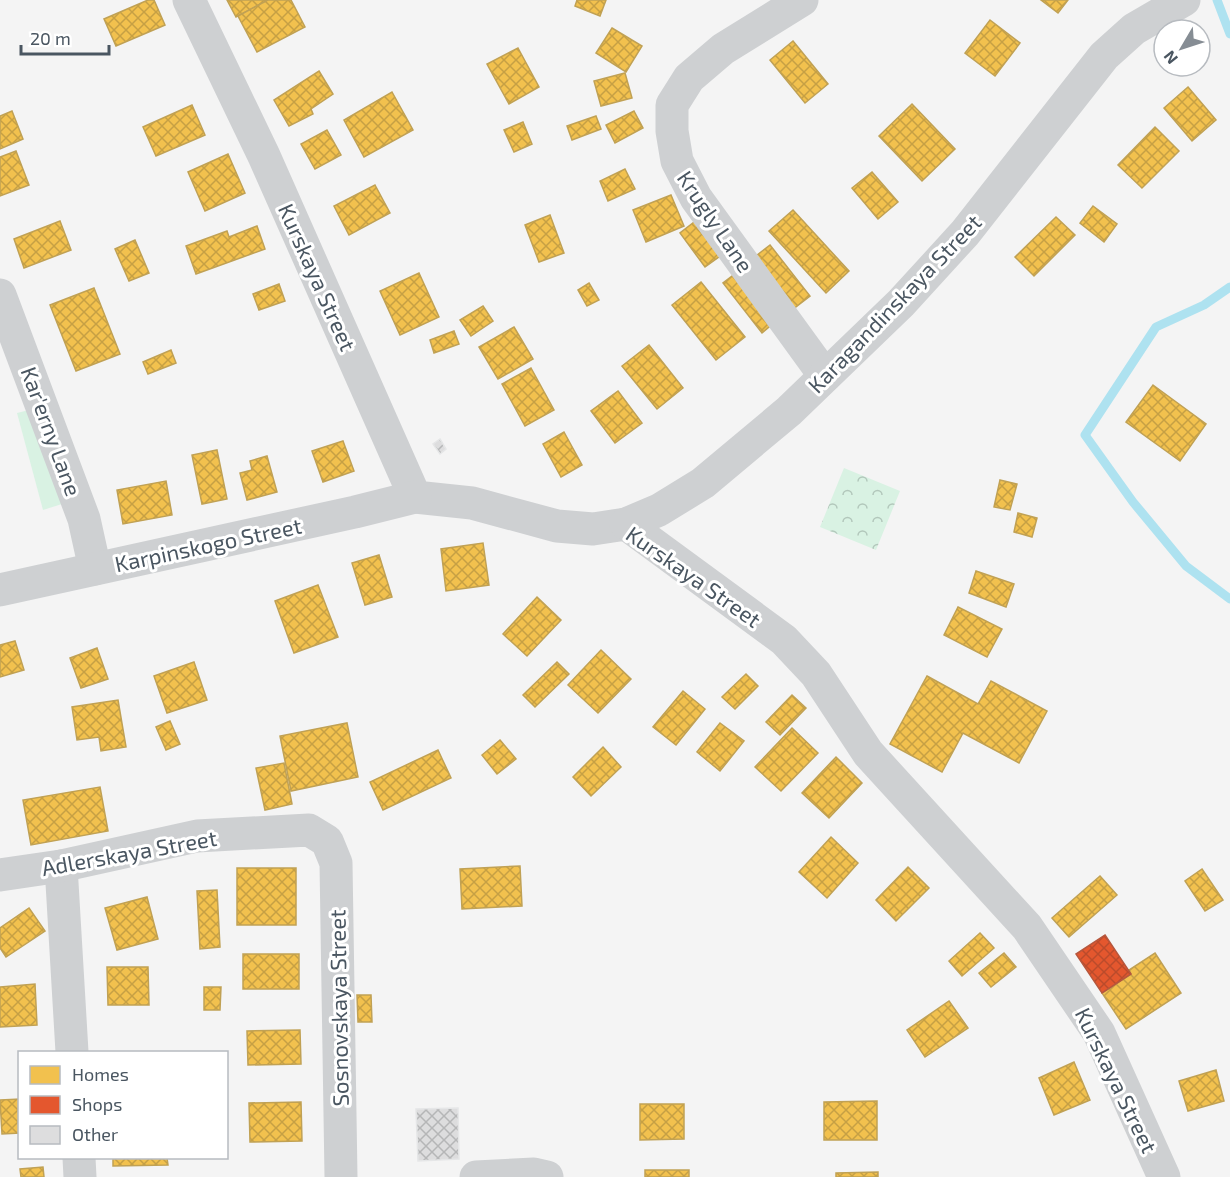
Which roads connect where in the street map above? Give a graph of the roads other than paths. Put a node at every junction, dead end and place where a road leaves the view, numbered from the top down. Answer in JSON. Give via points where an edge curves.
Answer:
{"nodes":[{"id":1,"x":189,"y":0,"type":"edge"},
{"id":2,"x":802,"y":0,"type":"edge"},
{"id":3,"x":1184,"y":0,"type":"edge"},
{"id":4,"x":0,"y":295,"type":"edge"},
{"id":5,"x":825,"y":376,"type":"junction"},
{"id":6,"x":415,"y":497,"type":"junction"},
{"id":7,"x":626,"y":524,"type":"junction"},
{"id":8,"x":95,"y":569,"type":"junction"},
{"id":9,"x":0,"y":590,"type":"edge"},
{"id":10,"x":327,"y":841,"type":"joint"},
{"id":11,"x":61,"y":866,"type":"junction"},
{"id":12,"x":0,"y":875,"type":"edge"},
{"id":13,"x":72,"y":1051,"type":"edge"},
{"id":14,"x":79,"y":1159,"type":"edge"},
{"id":15,"x":80,"y":1177,"type":"edge"},
{"id":16,"x":341,"y":1177,"type":"edge"},
{"id":17,"x":476,"y":1177,"type":"edge"},
{"id":18,"x":548,"y":1177,"type":"edge"},
{"id":19,"x":1164,"y":1177,"type":"edge"}],
"edges":[{"from":1,"to":6,"type":"street","name":"Kurskaya Street","via":[[264,156]]},
{"from":2,"to":5,"type":"street","name":"Krugly Lane","via":[[723,49],[689,78],[672,105],[672,131],[677,161],[696,198]]},
{"from":3,"to":5,"type":"street","name":"Karagandinskaya Street","via":[[1134,29],[1104,56],[965,233],[901,303]]},
{"from":4,"to":8,"type":"street","name":"Kar'erny Lane","via":[[84,519]]},
{"from":5,"to":7,"type":"street","name":"Karagandinskaya Street","via":[[703,483],[659,510]]},
{"from":6,"to":7,"type":"street","name":"Kurskaya Street","via":[[472,503],[557,526],[593,529]]},
{"from":6,"to":8,"type":"street","name":"Karpinskogo Street"},
{"from":7,"to":19,"type":"street","name":"Kurskaya Street","via":[[784,640],[816,674],[868,753],[1027,927],[1099,1033]]},
{"from":8,"to":9,"type":"street","name":"Karpinskogo Street"},
{"from":10,"to":11,"type":"street","name":"Adlerskaya Street","via":[[309,830],[197,836]]},
{"from":10,"to":16,"type":"street","name":"Sosnovskaya Street","via":[[336,863]]},
{"from":11,"to":12,"type":"street","name":"Adlerskaya Street"},
{"from":11,"to":13,"type":"street"},
{"from":14,"to":15,"type":"street"},
{"from":17,"to":18,"type":"street","via":[[534,1173]]}]}
